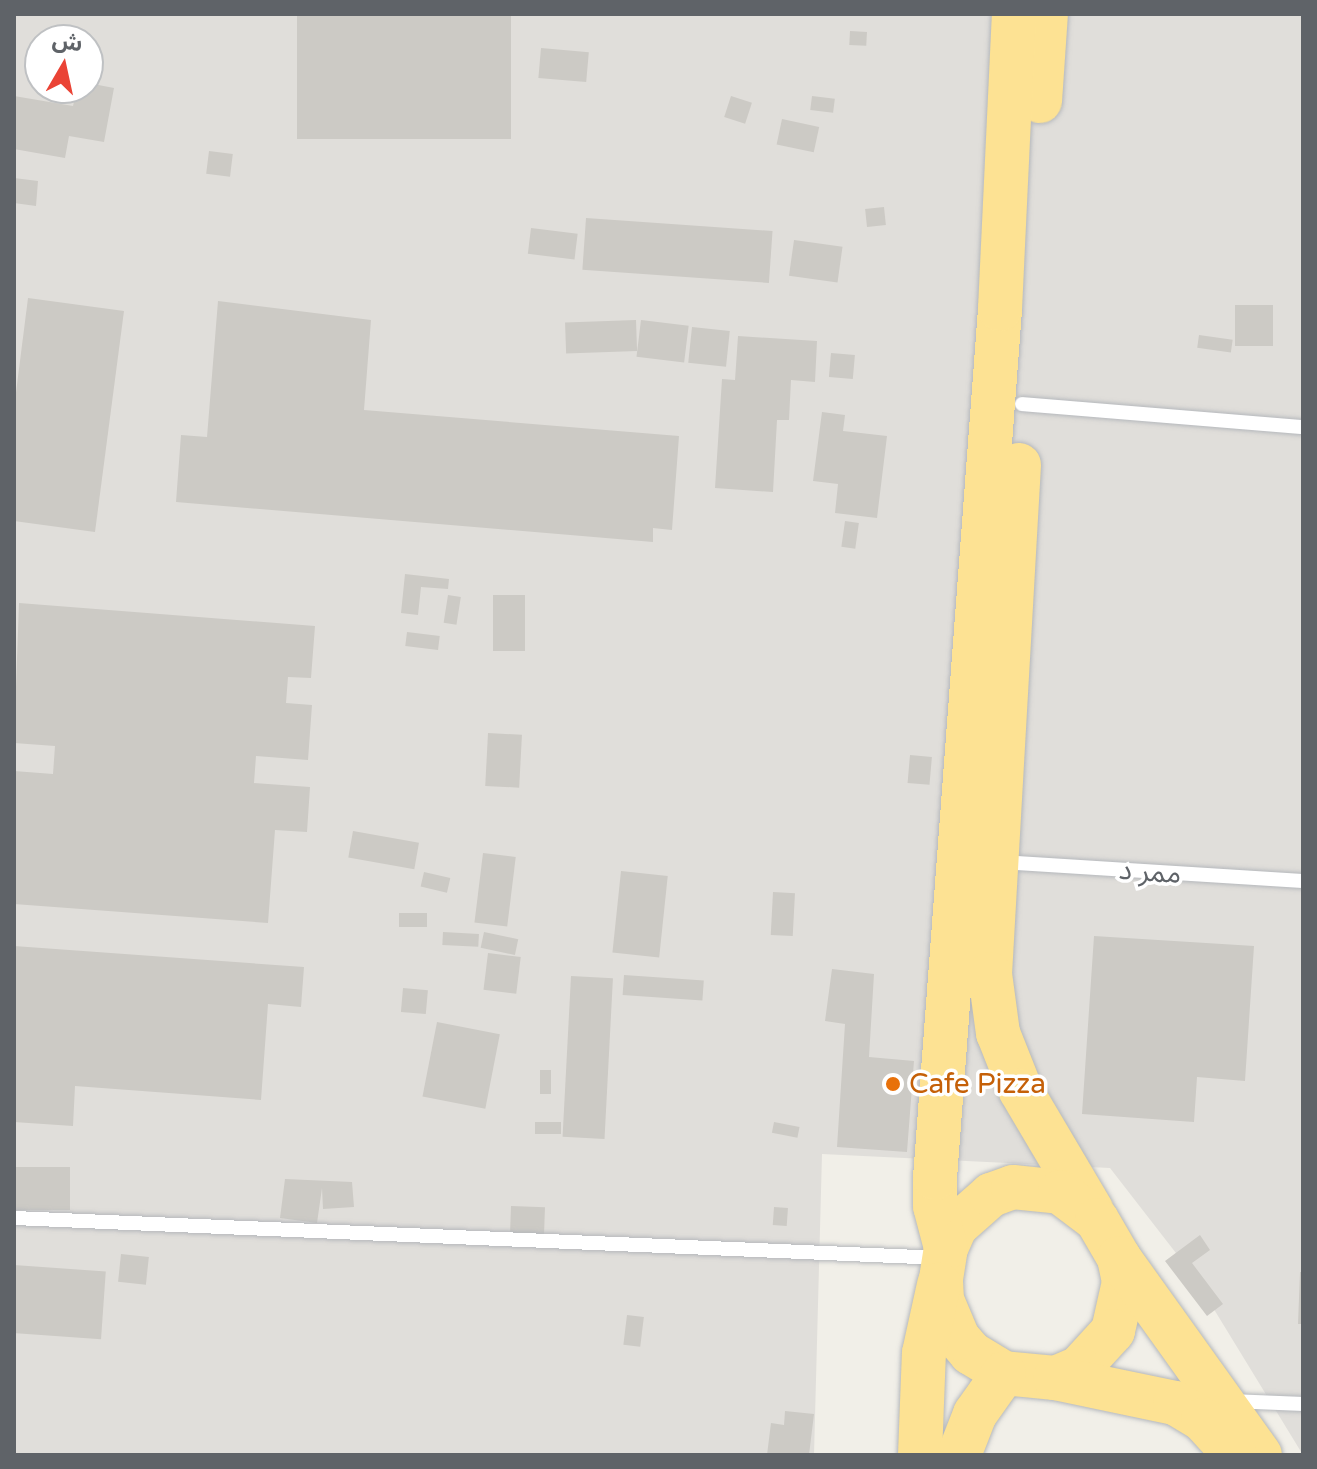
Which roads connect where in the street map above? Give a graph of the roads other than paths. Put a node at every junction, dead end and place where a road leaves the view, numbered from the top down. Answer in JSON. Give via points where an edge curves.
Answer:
{"nodes":[{"id":1,"x":1014,"y":14,"type":"edge"},
{"id":2,"x":1046,"y":14,"type":"edge"},
{"id":3,"x":1022,"y":404,"type":"junction"},
{"id":4,"x":1303,"y":427,"type":"edge"},
{"id":5,"x":997,"y":862,"type":"junction"},
{"id":6,"x":1303,"y":881,"type":"edge"},
{"id":7,"x":14,"y":1218,"type":"edge"},
{"id":8,"x":1097,"y":1220,"type":"junction"},
{"id":9,"x":1119,"y":1258,"type":"junction"},
{"id":10,"x":943,"y":1262,"type":"junction"},
{"id":11,"x":1004,"y":1373,"type":"junction"},
{"id":12,"x":1055,"y":1378,"type":"junction"},
{"id":13,"x":1222,"y":1400,"type":"junction"},
{"id":14,"x":1303,"y":1404,"type":"edge"},
{"id":15,"x":920,"y":1455,"type":"edge"},
{"id":16,"x":959,"y":1455,"type":"edge"},
{"id":17,"x":1235,"y":1455,"type":"edge"},
{"id":18,"x":1260,"y":1455,"type":"edge"}],
"edges":[{"from":1,"to":10,"type":"highway","via":[[1000,309],[935,1178]]},
{"from":2,"to":3,"type":"highway"},
{"from":3,"to":4,"type":"lane"},
{"from":3,"to":5,"type":"highway"},
{"from":5,"to":6,"type":"lane","name":"ممر د"},
{"from":5,"to":8,"type":"highway","via":[[990,974],[998,1033],[1021,1091]]},
{"from":7,"to":10,"type":"lane"},
{"from":8,"to":9,"type":"highway"},
{"from":8,"to":10,"type":"highway","via":[[1060,1192],[1013,1187],[971,1208]]},
{"from":9,"to":12,"type":"highway","via":[[1124,1282],[1113,1331],[1079,1368]]},
{"from":9,"to":13,"type":"highway"},
{"from":10,"to":11,"type":"highway","via":[[942,1300],[958,1338]]},
{"from":10,"to":15,"type":"highway","via":[[924,1353]]},
{"from":11,"to":12,"type":"highway"},
{"from":11,"to":16,"type":"highway","via":[[975,1414]]},
{"from":12,"to":17,"type":"highway","via":[[1175,1403],[1203,1420]]},
{"from":13,"to":14,"type":"lane"},
{"from":13,"to":18,"type":"highway"}]}
